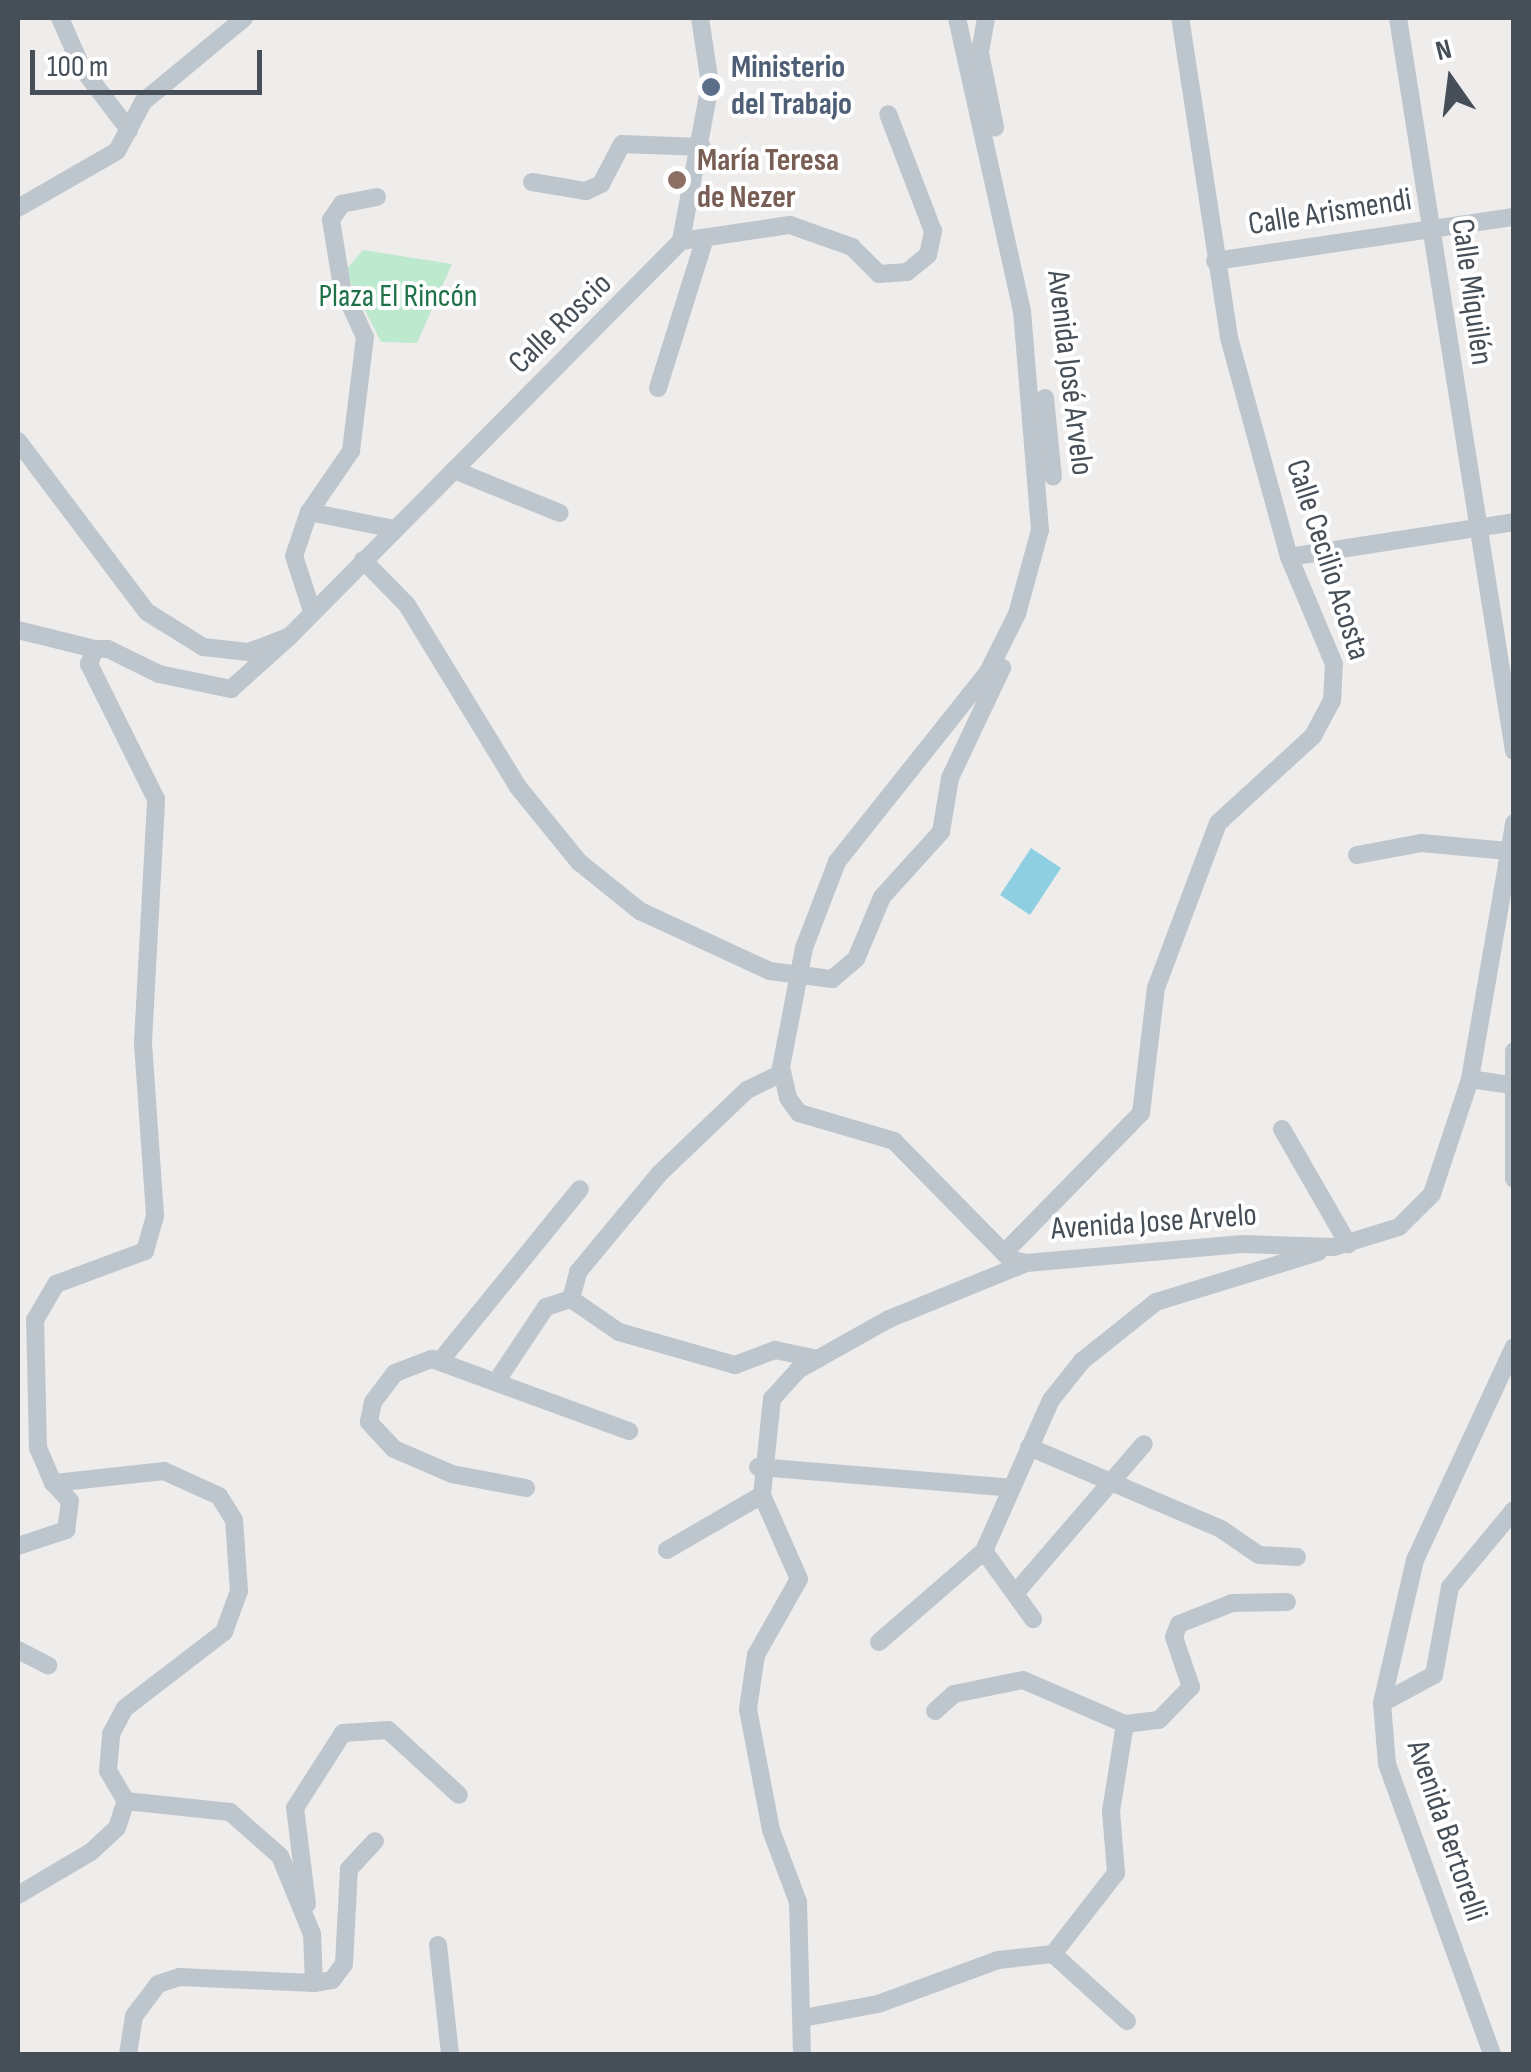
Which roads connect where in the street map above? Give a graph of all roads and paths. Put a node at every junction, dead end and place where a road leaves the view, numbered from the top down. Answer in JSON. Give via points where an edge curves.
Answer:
{"nodes":[{"id":1,"x":60,"y":18,"type":"edge"},
{"id":2,"x":244,"y":18,"type":"edge"},
{"id":3,"x":700,"y":18,"type":"edge"},
{"id":4,"x":957,"y":18,"type":"edge"},
{"id":5,"x":986,"y":18,"type":"edge"},
{"id":6,"x":1180,"y":18,"type":"edge"},
{"id":7,"x":1398,"y":18,"type":"edge"},
{"id":8,"x":888,"y":114,"type":"dead end"},
{"id":9,"x":128,"y":130,"type":"junction"},
{"id":10,"x":702,"y":147,"type":"junction"},
{"id":11,"x":532,"y":182,"type":"dead end"},
{"id":12,"x":378,"y":197,"type":"dead end"},
{"id":13,"x":18,"y":208,"type":"edge"},
{"id":14,"x":1514,"y":217,"type":"edge"},
{"id":15,"x":1432,"y":227,"type":"junction"},
{"id":16,"x":682,"y":241,"type":"junction"},
{"id":17,"x":704,"y":241,"type":"junction"},
{"id":18,"x":1215,"y":262,"type":"junction"},
{"id":19,"x":658,"y":388,"type":"dead end"},
{"id":20,"x":18,"y":441,"type":"edge"},
{"id":21,"x":454,"y":470,"type":"junction"},
{"id":22,"x":309,"y":512,"type":"junction"},
{"id":23,"x":560,"y":513,"type":"dead end"},
{"id":24,"x":1514,"y":522,"type":"edge"},
{"id":25,"x":394,"y":528,"type":"junction"},
{"id":26,"x":1473,"y":528,"type":"junction"},
{"id":27,"x":1289,"y":557,"type":"junction"},
{"id":28,"x":363,"y":560,"type":"junction"},
{"id":29,"x":312,"y":612,"type":"junction"},
{"id":30,"x":18,"y":630,"type":"edge"},
{"id":31,"x":290,"y":636,"type":"junction"},
{"id":32,"x":95,"y":648,"type":"junction"},
{"id":33,"x":929,"y":751,"type":"junction"},
{"id":34,"x":1514,"y":751,"type":"edge"},
{"id":35,"x":956,"y":766,"type":"junction"},
{"id":36,"x":1514,"y":823,"type":"edge"},
{"id":37,"x":1508,"y":851,"type":"junction"},
{"id":38,"x":1357,"y":856,"type":"dead end"},
{"id":39,"x":1514,"y":1051,"type":"edge"},
{"id":40,"x":782,"y":1073,"type":"junction"},
{"id":41,"x":1470,"y":1079,"type":"junction"},
{"id":42,"x":1510,"y":1085,"type":"junction"},
{"id":43,"x":1282,"y":1129,"type":"dead end"},
{"id":44,"x":1512,"y":1139,"type":"edge"},
{"id":45,"x":1514,"y":1180,"type":"edge"},
{"id":46,"x":580,"y":1189,"type":"dead end"},
{"id":47,"x":1341,"y":1246,"type":"junction"},
{"id":48,"x":1004,"y":1253,"type":"junction"},
{"id":49,"x":1026,"y":1263,"type":"junction"},
{"id":50,"x":572,"y":1300,"type":"junction"},
{"id":51,"x":1514,"y":1348,"type":"edge"},
{"id":52,"x":818,"y":1359,"type":"junction"},
{"id":53,"x":441,"y":1360,"type":"junction"},
{"id":54,"x":496,"y":1382,"type":"junction"},
{"id":55,"x":25,"y":1394,"type":"edge"},
{"id":56,"x":629,"y":1432,"type":"dead end"},
{"id":57,"x":1144,"y":1444,"type":"dead end"},
{"id":58,"x":1029,"y":1447,"type":"junction"},
{"id":59,"x":758,"y":1467,"type":"junction"},
{"id":60,"x":1106,"y":1481,"type":"junction"},
{"id":61,"x":52,"y":1483,"type":"junction"},
{"id":62,"x":526,"y":1488,"type":"dead end"},
{"id":63,"x":1012,"y":1488,"type":"junction"},
{"id":64,"x":762,"y":1496,"type":"junction"},
{"id":65,"x":1514,"y":1510,"type":"edge"},
{"id":66,"x":18,"y":1546,"type":"edge"},
{"id":67,"x":667,"y":1550,"type":"dead end"},
{"id":68,"x":984,"y":1551,"type":"junction"},
{"id":69,"x":1297,"y":1557,"type":"dead end"},
{"id":70,"x":1017,"y":1590,"type":"junction"},
{"id":71,"x":1287,"y":1602,"type":"dead end"},
{"id":72,"x":1033,"y":1618,"type":"dead end"},
{"id":73,"x":879,"y":1642,"type":"dead end"},
{"id":74,"x":18,"y":1650,"type":"edge"},
{"id":75,"x":48,"y":1665,"type":"dead end"},
{"id":76,"x":1382,"y":1703,"type":"junction"},
{"id":77,"x":934,"y":1710,"type":"dead end"},
{"id":78,"x":1125,"y":1724,"type":"junction"},
{"id":79,"x":458,"y":1794,"type":"dead end"},
{"id":80,"x":126,"y":1801,"type":"junction"},
{"id":81,"x":375,"y":1841,"type":"dead end"},
{"id":82,"x":18,"y":1895,"type":"edge"},
{"id":83,"x":307,"y":1913,"type":"junction"},
{"id":84,"x":438,"y":1944,"type":"dead end"},
{"id":85,"x":1053,"y":1954,"type":"junction"},
{"id":86,"x":314,"y":1984,"type":"junction"},
{"id":87,"x":803,"y":2018,"type":"junction"},
{"id":88,"x":1127,"y":2021,"type":"dead end"},
{"id":89,"x":128,"y":2054,"type":"edge"},
{"id":90,"x":450,"y":2054,"type":"edge"},
{"id":91,"x":802,"y":2054,"type":"edge"},
{"id":92,"x":1492,"y":2054,"type":"edge"}],
"edges":[{"from":1,"to":9,"type":"street","via":[[82,68]]},
{"from":2,"to":9,"type":"street","via":[[143,102]]},
{"from":3,"to":10,"type":"street","via":[[710,84]]},
{"from":4,"to":33,"type":"street","name":"Avenida José Arvelo","via":[[1010,238],[1042,469],[1034,566],[1004,640]]},
{"from":5,"to":35,"type":"street","name":"Avenida José Arvelo","via":[[980,53],[1034,306],[1054,497],[1035,594]]},
{"from":6,"to":18,"type":"street","name":"Calle Cecilio Acosta"},
{"from":7,"to":15,"type":"street","name":"Calle Miquilén"},
{"from":8,"to":17,"type":"street","via":[[933,231],[928,255],[907,272],[879,274],[852,247],[790,225],[750,224]]},
{"from":9,"to":13,"type":"street","via":[[118,152]]},
{"from":10,"to":11,"type":"street","via":[[622,144],[601,184],[586,192]]},
{"from":10,"to":16,"type":"street"},
{"from":12,"to":22,"type":"street","via":[[342,204],[330,220],[342,287],[365,337],[352,451]]},
{"from":14,"to":15,"type":"street","name":"Calle Arismendi"},
{"from":15,"to":18,"type":"street","name":"Calle Arismendi"},
{"from":15,"to":26,"type":"street","name":"Calle Miquilén"},
{"from":16,"to":17,"type":"street"},
{"from":16,"to":21,"type":"street","name":"Calle Roscio"},
{"from":17,"to":19,"type":"street"},
{"from":18,"to":27,"type":"street","name":"Calle Cecilio Acosta"},
{"from":20,"to":31,"type":"street","via":[[148,612],[203,647],[249,652]]},
{"from":21,"to":23,"type":"street"},
{"from":21,"to":25,"type":"street","name":"Calle Roscio"},
{"from":22,"to":25,"type":"street"},
{"from":22,"to":29,"type":"street","via":[[294,556]]},
{"from":24,"to":26,"type":"street"},
{"from":25,"to":28,"type":"street","name":"Calle Roscio"},
{"from":26,"to":27,"type":"street"},
{"from":26,"to":34,"type":"street","name":"Calle Miquilén"},
{"from":27,"to":48,"type":"street","name":"Calle Cecilio Acosta","via":[[1334,664],[1324,720],[1218,822],[1156,988],[1141,1113]]},
{"from":28,"to":29,"type":"street","name":"Calle Roscio"},
{"from":28,"to":35,"type":"street","name":"Avenida José Arvelo","bridge":true,"via":[[407,604],[518,787],[579,862],[640,911],[770,971],[832,979],[856,959],[882,897],[941,832]]},
{"from":29,"to":31,"type":"street","name":"Calle Roscio"},
{"from":30,"to":32,"type":"street"},
{"from":31,"to":32,"type":"street","name":"Calle Roscio","via":[[231,688]]},
{"from":32,"to":55,"type":"street","via":[[96,689],[156,799],[143,1042],[155,1215],[146,1251],[56,1284],[35,1320]]},
{"from":33,"to":35,"type":"street"},
{"from":33,"to":40,"type":"street","via":[[838,862],[804,948]]},
{"from":36,"to":37,"type":"street"},
{"from":37,"to":38,"type":"street","via":[[1421,842]]},
{"from":37,"to":41,"type":"street"},
{"from":39,"to":42,"type":"street"},
{"from":40,"to":48,"type":"street","name":"Avenida Jose Arvelo","via":[[799,1113],[894,1142]]},
{"from":40,"to":50,"type":"street","via":[[748,1090],[659,1174],[578,1272]]},
{"from":41,"to":42,"type":"street"},
{"from":41,"to":47,"type":"street","name":"Avenida Jose Arvelo","via":[[1423,1207],[1399,1227]]},
{"from":42,"to":44,"type":"street"},
{"from":43,"to":47,"type":"street"},
{"from":44,"to":45,"type":"street"},
{"from":46,"to":53,"type":"street"},
{"from":47,"to":49,"type":"street","name":"Avenida Jose Arvelo","via":[[1242,1244]]},
{"from":47,"to":58,"type":"street","via":[[1156,1302],[1082,1361]]},
{"from":48,"to":49,"type":"street","name":"Avenida Jose Arvelo"},
{"from":49,"to":52,"type":"street"},
{"from":50,"to":52,"type":"street","via":[[618,1332],[735,1366],[775,1350]]},
{"from":50,"to":54,"type":"street","via":[[546,1307]]},
{"from":51,"to":76,"type":"street","name":"Avenida Bertorelli","via":[[1415,1560]]},
{"from":52,"to":59,"type":"street","via":[[772,1399]]},
{"from":53,"to":54,"type":"street"},
{"from":53,"to":62,"type":"street","via":[[395,1373],[370,1409],[376,1434],[441,1470]]},
{"from":54,"to":56,"type":"street"},
{"from":55,"to":61,"type":"street"},
{"from":57,"to":60,"type":"street"},
{"from":58,"to":60,"type":"street"},
{"from":58,"to":63,"type":"street"},
{"from":59,"to":63,"type":"street"},
{"from":59,"to":64,"type":"street"},
{"from":60,"to":69,"type":"street","via":[[1259,1555]]},
{"from":60,"to":70,"type":"street"},
{"from":61,"to":66,"type":"street","via":[[70,1501],[66,1530]]},
{"from":61,"to":80,"type":"street","via":[[164,1471],[219,1496],[234,1520],[240,1592],[224,1632],[125,1708],[110,1734],[108,1771]]},
{"from":63,"to":68,"type":"street"},
{"from":64,"to":67,"type":"street"},
{"from":64,"to":87,"type":"street","via":[[798,1579],[756,1654],[748,1709],[771,1830],[798,1902]]},
{"from":65,"to":76,"type":"street","via":[[1450,1588],[1434,1675]]},
{"from":68,"to":70,"type":"street"},
{"from":68,"to":73,"type":"street"},
{"from":70,"to":72,"type":"street"},
{"from":71,"to":78,"type":"street","via":[[1232,1603],[1179,1624],[1174,1637],[1191,1687],[1159,1720]]},
{"from":74,"to":75,"type":"street"},
{"from":76,"to":92,"type":"street","name":"Avenida Bertorelli","via":[[1387,1764]]},
{"from":77,"to":78,"type":"street","via":[[954,1694],[1023,1680]]},
{"from":78,"to":85,"type":"street","via":[[1111,1811],[1116,1873]]},
{"from":79,"to":83,"type":"street","via":[[388,1730],[342,1733],[295,1808]]},
{"from":80,"to":82,"type":"street","via":[[117,1828],[91,1852]]},
{"from":80,"to":83,"type":"street","via":[[230,1812],[280,1856]]},
{"from":81,"to":86,"type":"street","via":[[348,1869],[342,1970]]},
{"from":83,"to":86,"type":"street"},
{"from":84,"to":90,"type":"street"},
{"from":85,"to":87,"type":"street","via":[[998,1960],[878,2004]]},
{"from":85,"to":88,"type":"street"},
{"from":86,"to":89,"type":"street","via":[[180,1977],[158,1984],[134,2016]]},
{"from":87,"to":91,"type":"street"}]}
